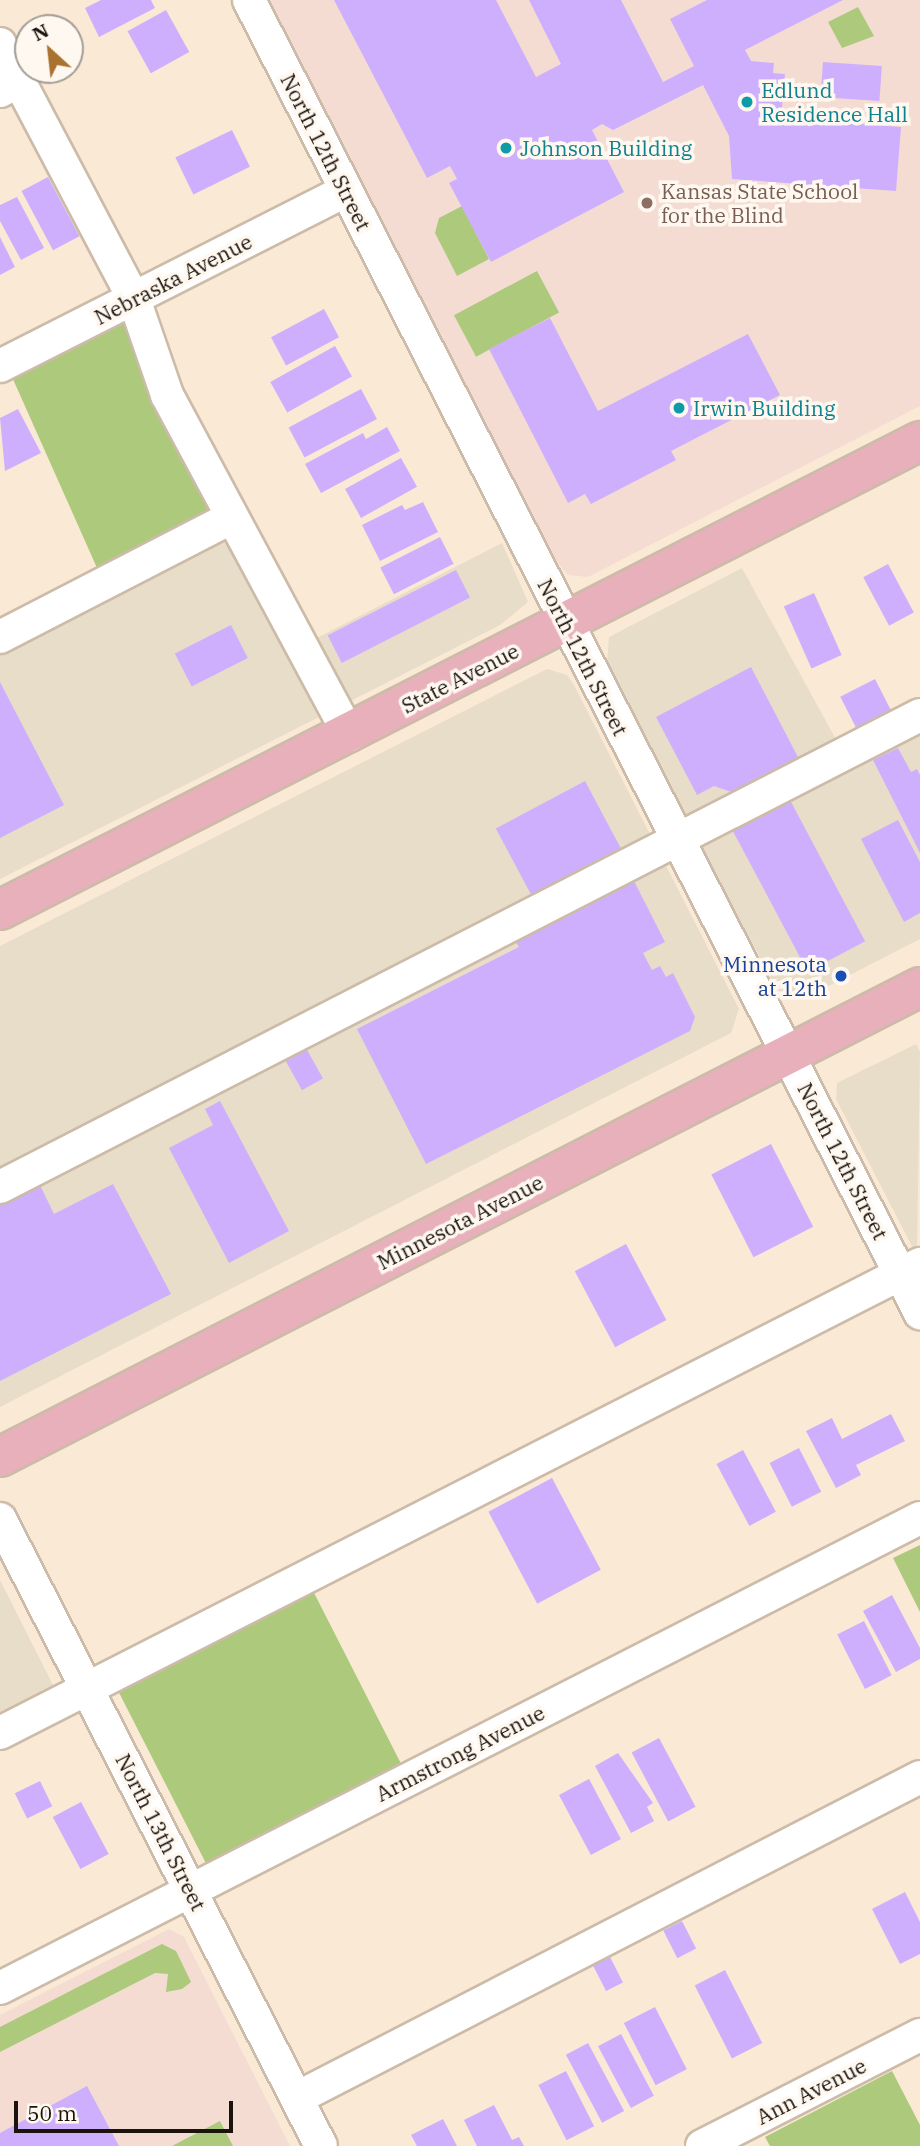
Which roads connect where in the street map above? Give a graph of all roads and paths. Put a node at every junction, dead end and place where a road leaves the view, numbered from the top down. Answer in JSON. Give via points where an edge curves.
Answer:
{"nodes":[{"id":1,"x":249,"y":0,"type":"edge"},
{"id":2,"x":0,"y":44,"type":"edge"},
{"id":3,"x":9,"y":86,"type":"edge"},
{"id":4,"x":345,"y":191,"type":"junction"},
{"id":5,"x":134,"y":299,"type":"junction"},
{"id":6,"x":0,"y":366,"type":"edge"},
{"id":7,"x":919,"y":442,"type":"edge"},
{"id":8,"x":232,"y":517,"type":"junction"},
{"id":9,"x":566,"y":624,"type":"junction"},
{"id":10,"x":0,"y":637,"type":"edge"},
{"id":11,"x":920,"y":715,"type":"edge"},
{"id":12,"x":349,"y":735,"type":"junction"},
{"id":13,"x":677,"y":840,"type":"junction"},
{"id":14,"x":0,"y":910,"type":"edge"},
{"id":15,"x":920,"y":987,"type":"edge"},
{"id":16,"x":789,"y":1054,"type":"junction"},
{"id":17,"x":0,"y":1187,"type":"edge"},
{"id":18,"x":910,"y":1269,"type":"edge"},
{"id":19,"x":920,"y":1313,"type":"edge"},
{"id":20,"x":0,"y":1457,"type":"edge"},
{"id":21,"x":920,"y":1518,"type":"edge"},
{"id":22,"x":0,"y":1519,"type":"edge"},
{"id":23,"x":86,"y":1689,"type":"junction"},
{"id":24,"x":0,"y":1733,"type":"edge"},
{"id":25,"x":920,"y":1777,"type":"edge"},
{"id":26,"x":191,"y":1890,"type":"junction"},
{"id":27,"x":0,"y":1988,"type":"edge"},
{"id":28,"x":920,"y":2035,"type":"edge"},
{"id":29,"x":297,"y":2098,"type":"junction"},
{"id":30,"x":321,"y":2146,"type":"edge"},
{"id":31,"x":702,"y":2146,"type":"edge"}],
"edges":[{"from":1,"to":4,"type":"street","name":"North 12th Street"},
{"from":2,"to":3,"type":"street"},
{"from":3,"to":5,"type":"street"},
{"from":4,"to":5,"type":"street","name":"Nebraska Avenue"},
{"from":4,"to":9,"type":"street","name":"North 12th Street"},
{"from":5,"to":6,"type":"street","name":"Nebraska Avenue"},
{"from":5,"to":8,"type":"street","via":[[167,395]]},
{"from":7,"to":9,"type":"main road","name":"State Avenue"},
{"from":8,"to":10,"type":"street"},
{"from":8,"to":12,"type":"street"},
{"from":9,"to":12,"type":"main road","name":"State Avenue"},
{"from":9,"to":13,"type":"street","name":"North 12th Street"},
{"from":11,"to":13,"type":"street"},
{"from":12,"to":14,"type":"main road","name":"State Avenue"},
{"from":13,"to":16,"type":"street","name":"North 12th Street"},
{"from":13,"to":17,"type":"street"},
{"from":15,"to":16,"type":"main road","name":"Minnesota Avenue"},
{"from":16,"to":18,"type":"street","name":"North 12th Street"},
{"from":16,"to":20,"type":"main road","name":"Minnesota Avenue"},
{"from":18,"to":19,"type":"street","name":"North 12th Street"},
{"from":18,"to":23,"type":"street"},
{"from":21,"to":26,"type":"street","name":"Armstrong Avenue"},
{"from":22,"to":23,"type":"street","name":"North 13th Street"},
{"from":23,"to":24,"type":"street"},
{"from":23,"to":26,"type":"street","name":"North 13th Street"},
{"from":25,"to":29,"type":"street"},
{"from":26,"to":27,"type":"street","name":"Armstrong Avenue"},
{"from":26,"to":29,"type":"street","name":"North 13th Street"},
{"from":28,"to":31,"type":"street","name":"Ann Avenue"},
{"from":29,"to":30,"type":"street","name":"North 13th Street"}]}
